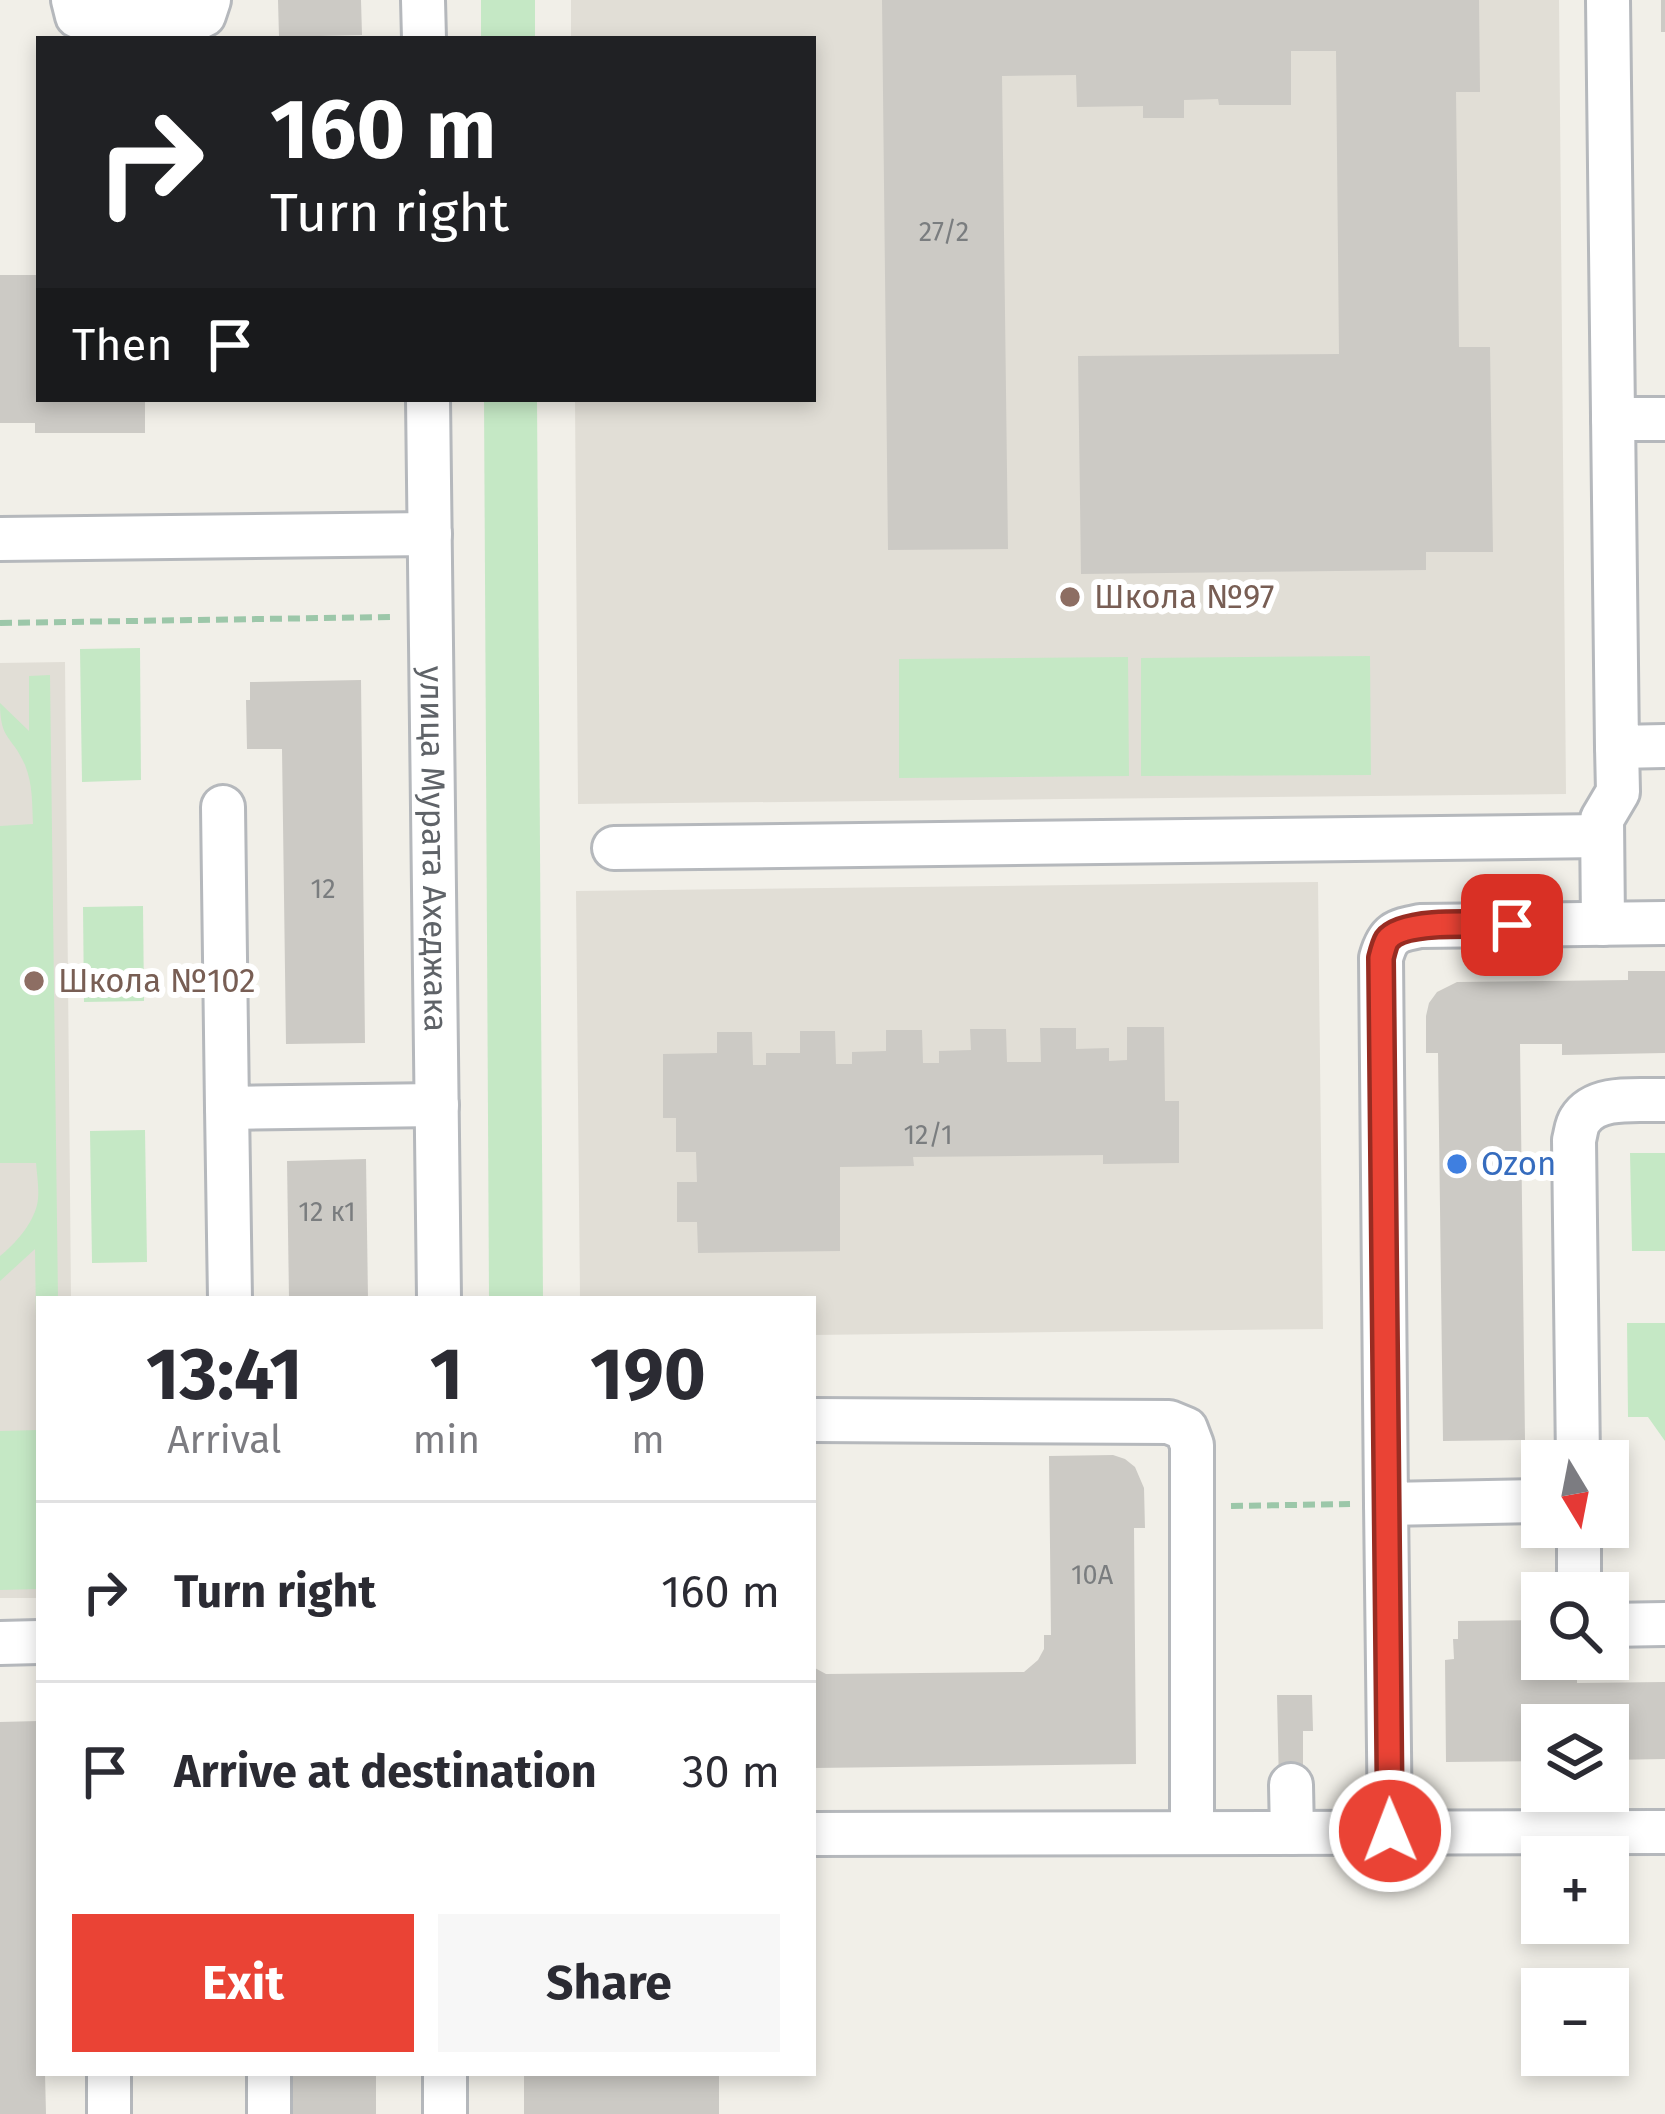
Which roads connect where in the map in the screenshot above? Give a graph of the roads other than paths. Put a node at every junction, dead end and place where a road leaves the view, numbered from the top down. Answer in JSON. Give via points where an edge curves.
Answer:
{"nodes":[{"id":1,"x":73,"y":0,"type":"edge"},
{"id":2,"x":209,"y":0,"type":"edge"},
{"id":3,"x":423,"y":0,"type":"edge"},
{"id":4,"x":1608,"y":0,"type":"edge"},
{"id":5,"x":424,"y":36,"type":"edge"},
{"id":6,"x":428,"y":402,"type":"edge"},
{"id":7,"x":1665,"y":418,"type":"edge"},
{"id":8,"x":1613,"y":419,"type":"junction"},
{"id":9,"x":430,"y":534,"type":"junction"},
{"id":10,"x":0,"y":539,"type":"edge"},
{"id":11,"x":1665,"y":746,"type":"edge"},
{"id":12,"x":1617,"y":747,"type":"junction"},
{"id":13,"x":224,"y":807,"type":"dead end"},
{"id":14,"x":1603,"y":836,"type":"junction"},
{"id":15,"x":614,"y":848,"type":"dead end"},
{"id":16,"x":1665,"y":923,"type":"edge"},
{"id":17,"x":1603,"y":924,"type":"junction"},
{"id":18,"x":1665,"y":1100,"type":"edge"},
{"id":19,"x":436,"y":1106,"type":"junction"},
{"id":20,"x":227,"y":1108,"type":"junction"},
{"id":21,"x":230,"y":1296,"type":"edge"},
{"id":22,"x":439,"y":1296,"type":"edge"},
{"id":23,"x":816,"y":1420,"type":"edge"},
{"id":24,"x":1578,"y":1440,"type":"edge"},
{"id":25,"x":1521,"y":1501,"type":"edge"},
{"id":26,"x":1385,"y":1504,"type":"junction"},
{"id":27,"x":1665,"y":1624,"type":"edge"},
{"id":28,"x":1629,"y":1625,"type":"edge"},
{"id":29,"x":36,"y":1642,"type":"edge"},
{"id":30,"x":0,"y":1643,"type":"edge"},
{"id":31,"x":1291,"y":1785,"type":"dead end"},
{"id":32,"x":1390,"y":1831,"type":"junction"},
{"id":33,"x":1665,"y":1832,"type":"edge"},
{"id":34,"x":1192,"y":1833,"type":"junction"},
{"id":35,"x":1292,"y":1833,"type":"junction"},
{"id":36,"x":816,"y":1834,"type":"edge"},
{"id":37,"x":109,"y":2076,"type":"edge"},
{"id":38,"x":269,"y":2076,"type":"edge"},
{"id":39,"x":445,"y":2076,"type":"edge"},
{"id":40,"x":109,"y":2114,"type":"edge"},
{"id":41,"x":269,"y":2114,"type":"edge"},
{"id":42,"x":445,"y":2114,"type":"edge"}],
"edges":[{"from":1,"to":2,"type":"street","via":[[77,16],[88,21],[194,20]]},
{"from":3,"to":5,"type":"street"},
{"from":4,"to":8,"type":"street"},
{"from":6,"to":9,"type":"street","name":"улица Мурата Ахеджака"},
{"from":7,"to":8,"type":"street"},
{"from":8,"to":12,"type":"street"},
{"from":9,"to":10,"type":"street"},
{"from":9,"to":19,"type":"street","name":"улица Мурата Ахеджака"},
{"from":11,"to":12,"type":"street"},
{"from":12,"to":14,"type":"street","via":[[1618,792],[1602,819]]},
{"from":13,"to":20,"type":"street"},
{"from":14,"to":15,"type":"street"},
{"from":14,"to":17,"type":"street"},
{"from":16,"to":17,"type":"street"},
{"from":17,"to":26,"type":"street","via":[[1420,926],[1386,941]]},
{"from":18,"to":24,"type":"street","via":[[1596,1106],[1580,1119],[1574,1140]]},
{"from":19,"to":20,"type":"street"},
{"from":19,"to":22,"type":"street","name":"улица Мурата Ахеджака"},
{"from":20,"to":21,"type":"street"},
{"from":23,"to":34,"type":"street","via":[[1169,1422],[1186,1429]]},
{"from":25,"to":26,"type":"street"},
{"from":26,"to":32,"type":"street"},
{"from":27,"to":28,"type":"street"},
{"from":29,"to":30,"type":"street"},
{"from":31,"to":35,"type":"street"},
{"from":32,"to":33,"type":"street"},
{"from":32,"to":35,"type":"street"},
{"from":34,"to":35,"type":"street"},
{"from":34,"to":36,"type":"street"},
{"from":37,"to":40,"type":"street"},
{"from":38,"to":41,"type":"street"},
{"from":39,"to":42,"type":"street"}]}
